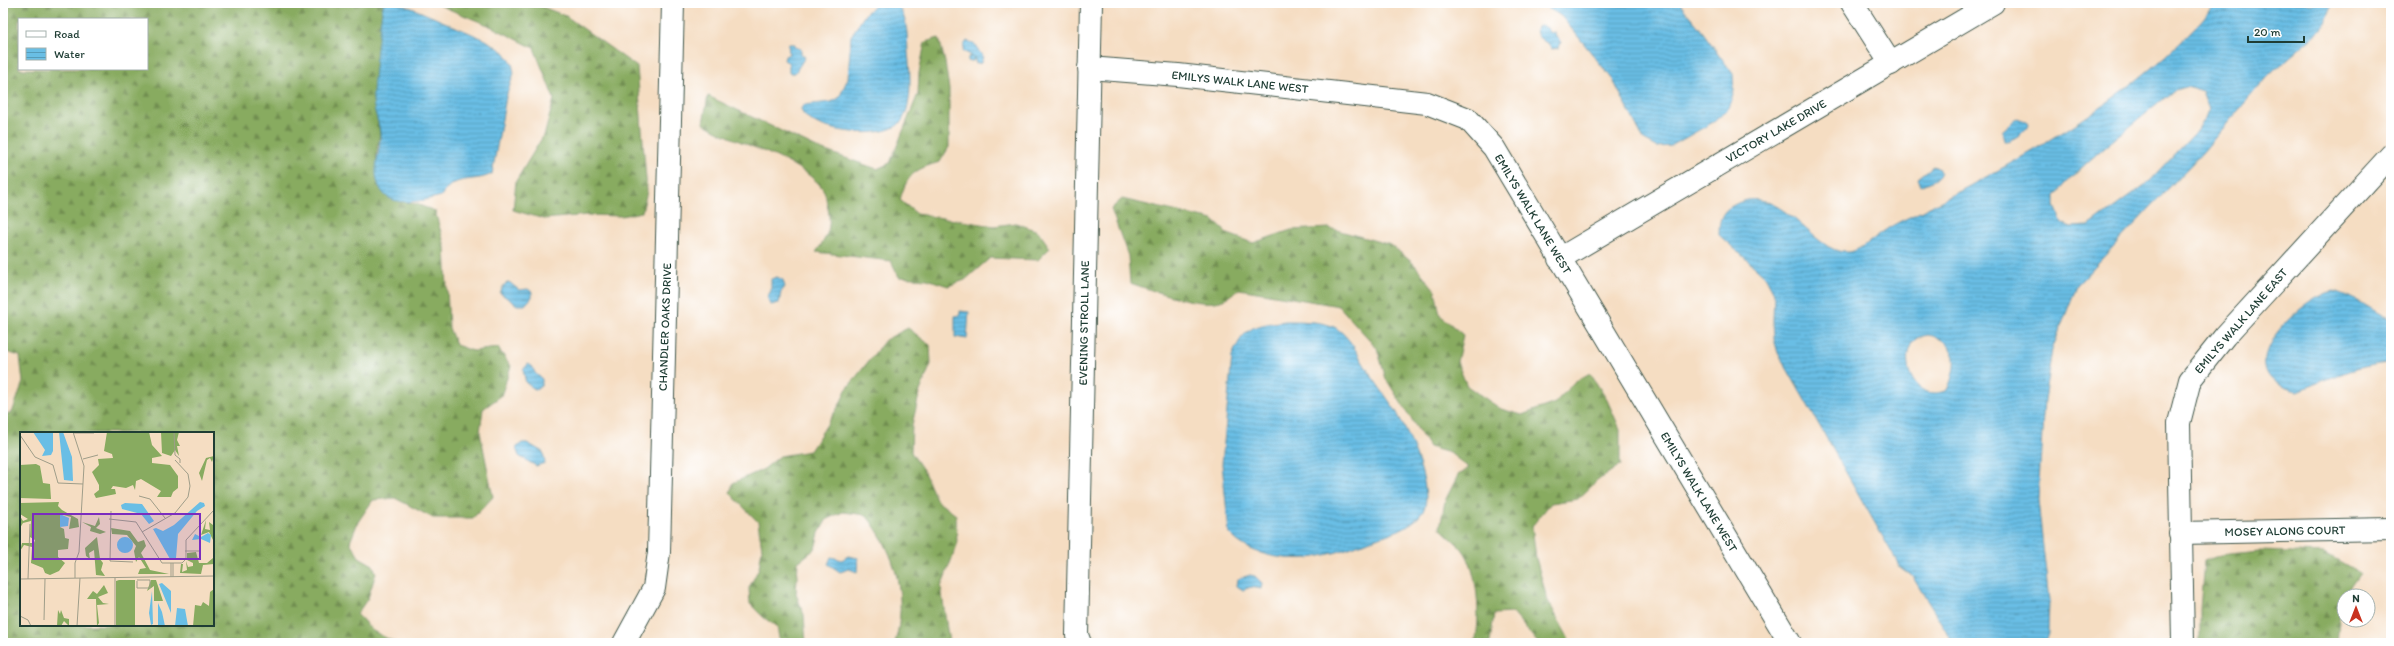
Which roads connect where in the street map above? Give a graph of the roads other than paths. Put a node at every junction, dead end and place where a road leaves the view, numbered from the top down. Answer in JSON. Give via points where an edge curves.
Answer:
{"nodes":[{"id":1,"x":673,"y":3,"type":"edge"},
{"id":2,"x":1091,"y":3,"type":"edge"},
{"id":3,"x":1852,"y":3,"type":"edge"},
{"id":4,"x":1993,"y":3,"type":"edge"},
{"id":5,"x":1891,"y":64,"type":"junction"},
{"id":6,"x":1089,"y":68,"type":"junction"},
{"id":7,"x":2391,"y":155,"type":"edge"},
{"id":8,"x":1559,"y":259,"type":"junction"},
{"id":9,"x":2391,"y":529,"type":"edge"},
{"id":10,"x":2180,"y":533,"type":"junction"},
{"id":11,"x":624,"y":643,"type":"edge"},
{"id":12,"x":1080,"y":643,"type":"edge"},
{"id":13,"x":1790,"y":643,"type":"edge"},
{"id":14,"x":2183,"y":643,"type":"edge"}],
"edges":[{"from":1,"to":11,"type":"street","name":"CHANDLER OAKS DRIVE","via":[[659,552],[654,588]]},
{"from":2,"to":6,"type":"street","name":"EVENING STROLL LANE"},
{"from":3,"to":5,"type":"street"},
{"from":4,"to":5,"type":"street","name":"VICTORY LAKE DRIVE"},
{"from":5,"to":8,"type":"street","name":"VICTORY LAKE DRIVE"},
{"from":6,"to":8,"type":"street","name":"EMILYS WALK LANE WEST","via":[[1427,103],[1468,119],[1494,148]]},
{"from":6,"to":12,"type":"street","name":"EVENING STROLL LANE","via":[[1078,627]]},
{"from":7,"to":10,"type":"street","name":"EMILYS WALK LANE EAST","via":[[2225,336],[2190,380],[2179,423]]},
{"from":8,"to":13,"type":"street","name":"EMILYS WALK LANE WEST"},
{"from":9,"to":10,"type":"street","name":"MOSEY ALONG COURT"},
{"from":10,"to":14,"type":"street","name":"EMILYS WALK LANE EAST"}]}
